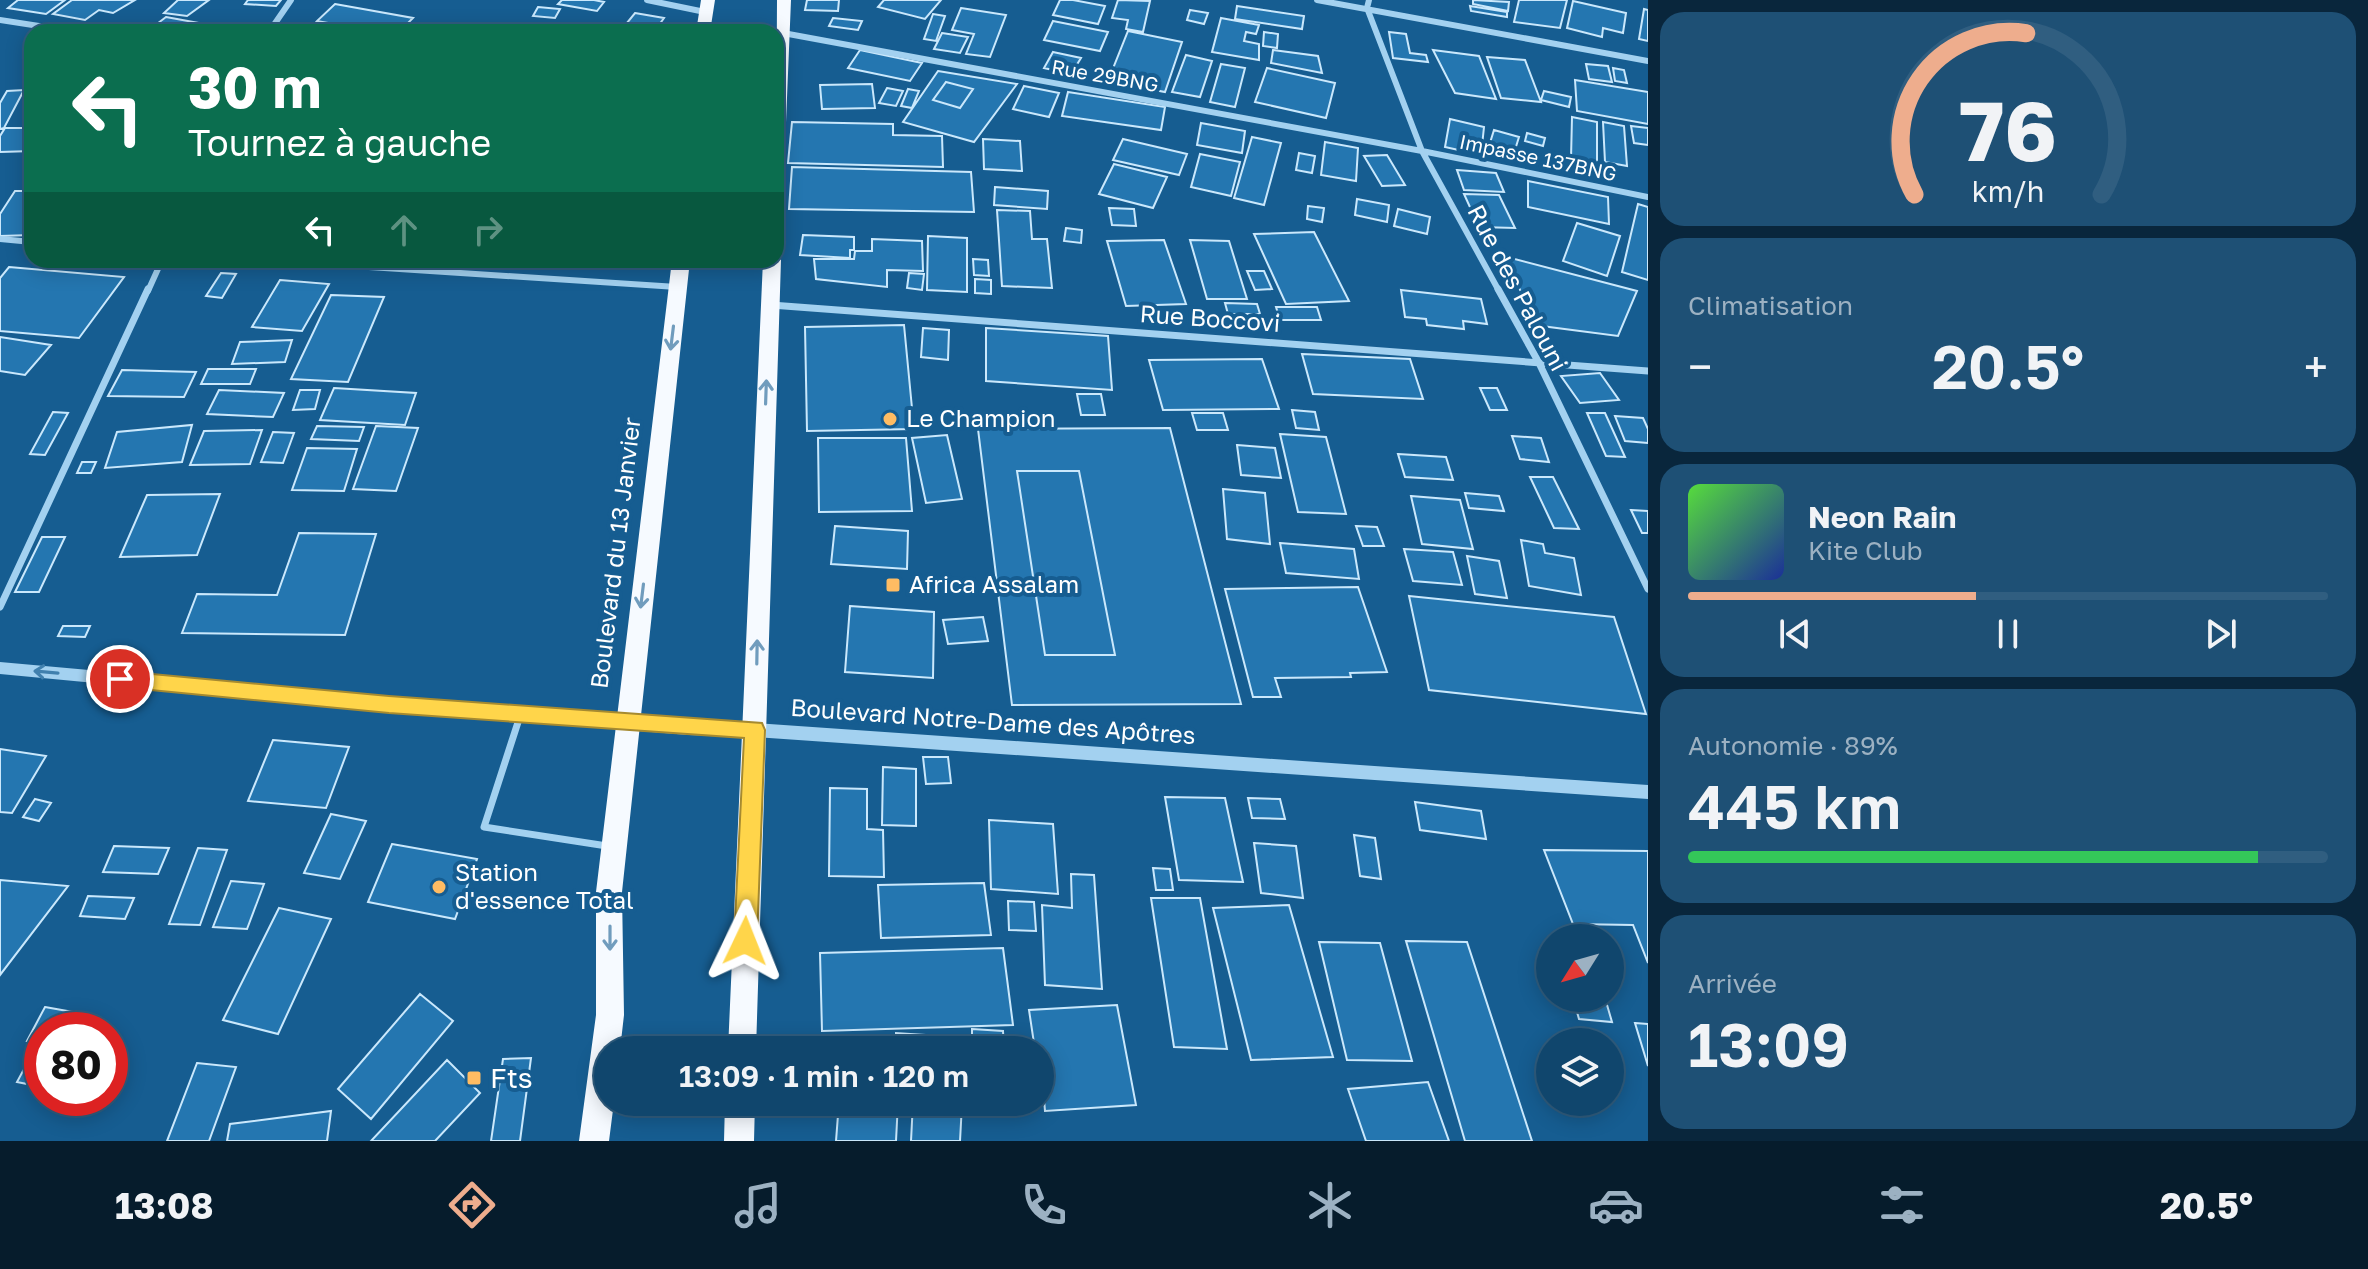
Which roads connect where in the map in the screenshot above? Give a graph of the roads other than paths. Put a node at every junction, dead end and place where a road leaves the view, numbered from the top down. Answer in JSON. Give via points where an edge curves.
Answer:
{"nodes":[{"id":1,"x":291,"y":0,"type":"edge"},
{"id":2,"x":647,"y":0,"type":"edge"},
{"id":3,"x":784,"y":0,"type":"edge"},
{"id":4,"x":1317,"y":0,"type":"edge"},
{"id":5,"x":1368,"y":4,"type":"edge"},
{"id":6,"x":706,"y":6,"type":"edge"},
{"id":7,"x":0,"y":20,"type":"edge"},
{"id":8,"x":26,"y":24,"type":"edge"},
{"id":9,"x":274,"y":24,"type":"edge"},
{"id":10,"x":783,"y":24,"type":"edge"},
{"id":11,"x":784,"y":33,"type":"edge"},
{"id":12,"x":1648,"y":61,"type":"edge"},
{"id":13,"x":1422,"y":151,"type":"junction"},
{"id":14,"x":1648,"y":197,"type":"edge"},
{"id":15,"x":0,"y":239,"type":"edge"},
{"id":16,"x":24,"y":241,"type":"edge"},
{"id":17,"x":158,"y":268,"type":"edge"},
{"id":18,"x":385,"y":268,"type":"edge"},
{"id":19,"x":680,"y":268,"type":"edge"},
{"id":20,"x":771,"y":268,"type":"edge"},
{"id":21,"x":678,"y":287,"type":"junction"},
{"id":22,"x":769,"y":305,"type":"junction"},
{"id":23,"x":1539,"y":363,"type":"junction"},
{"id":24,"x":1648,"y":371,"type":"edge"},
{"id":25,"x":1648,"y":589,"type":"edge"},
{"id":26,"x":0,"y":607,"type":"edge"},
{"id":27,"x":0,"y":668,"type":"edge"},
{"id":28,"x":521,"y":714,"type":"junction"},
{"id":29,"x":626,"y":722,"type":"junction"},
{"id":30,"x":755,"y":730,"type":"junction"},
{"id":31,"x":1648,"y":792,"type":"edge"},
{"id":32,"x":614,"y":847,"type":"junction"},
{"id":33,"x":743,"y":1036,"type":"edge"},
{"id":34,"x":740,"y":1116,"type":"edge"},
{"id":35,"x":594,"y":1141,"type":"edge"},
{"id":36,"x":739,"y":1141,"type":"edge"}],
"edges":[{"from":1,"to":9,"type":"street"},
{"from":2,"to":6,"type":"street"},
{"from":3,"to":10,"type":"highway"},
{"from":4,"to":5,"type":"street"},
{"from":5,"to":12,"type":"street"},
{"from":5,"to":13,"type":"street","name":"Rue des Palouni"},
{"from":7,"to":8,"type":"street"},
{"from":11,"to":13,"type":"street","name":"Rue 29BNG"},
{"from":13,"to":14,"type":"street","name":"Impasse 137BNG"},
{"from":13,"to":23,"type":"street","name":"Rue des Palouni"},
{"from":15,"to":16,"type":"street"},
{"from":17,"to":26,"type":"street"},
{"from":18,"to":21,"type":"street"},
{"from":19,"to":21,"type":"highway","name":"Boulevard du 13 Janvier"},
{"from":20,"to":22,"type":"highway"},
{"from":21,"to":29,"type":"highway","name":"Boulevard du 13 Janvier","one_way":true},
{"from":22,"to":23,"type":"street","name":"Rue Boccovi"},
{"from":30,"to":22,"type":"highway","one_way":true},
{"from":23,"to":24,"type":"street","name":"Rue Boccovi"},
{"from":23,"to":25,"type":"street","name":"Rue des Palouni"},
{"from":28,"to":27,"type":"street","name":"Boulevard Notre-Dame des Apôtres","one_way":true},
{"from":28,"to":29,"type":"street","name":"Boulevard Notre-Dame des Apôtres"},
{"from":28,"to":32,"type":"lane","via":[[484,827]]},
{"from":29,"to":30,"type":"street","name":"Boulevard Notre-Dame des Apôtres"},
{"from":29,"to":32,"type":"highway","name":"Boulevard du 13 Janvier"},
{"from":30,"to":31,"type":"street","name":"Boulevard Notre-Dame des Apôtres"},
{"from":30,"to":33,"type":"highway"},
{"from":32,"to":35,"type":"highway","name":"Boulevard du 13 Janvier","one_way":true,"via":[[610,1015]]},
{"from":34,"to":36,"type":"highway"}]}
